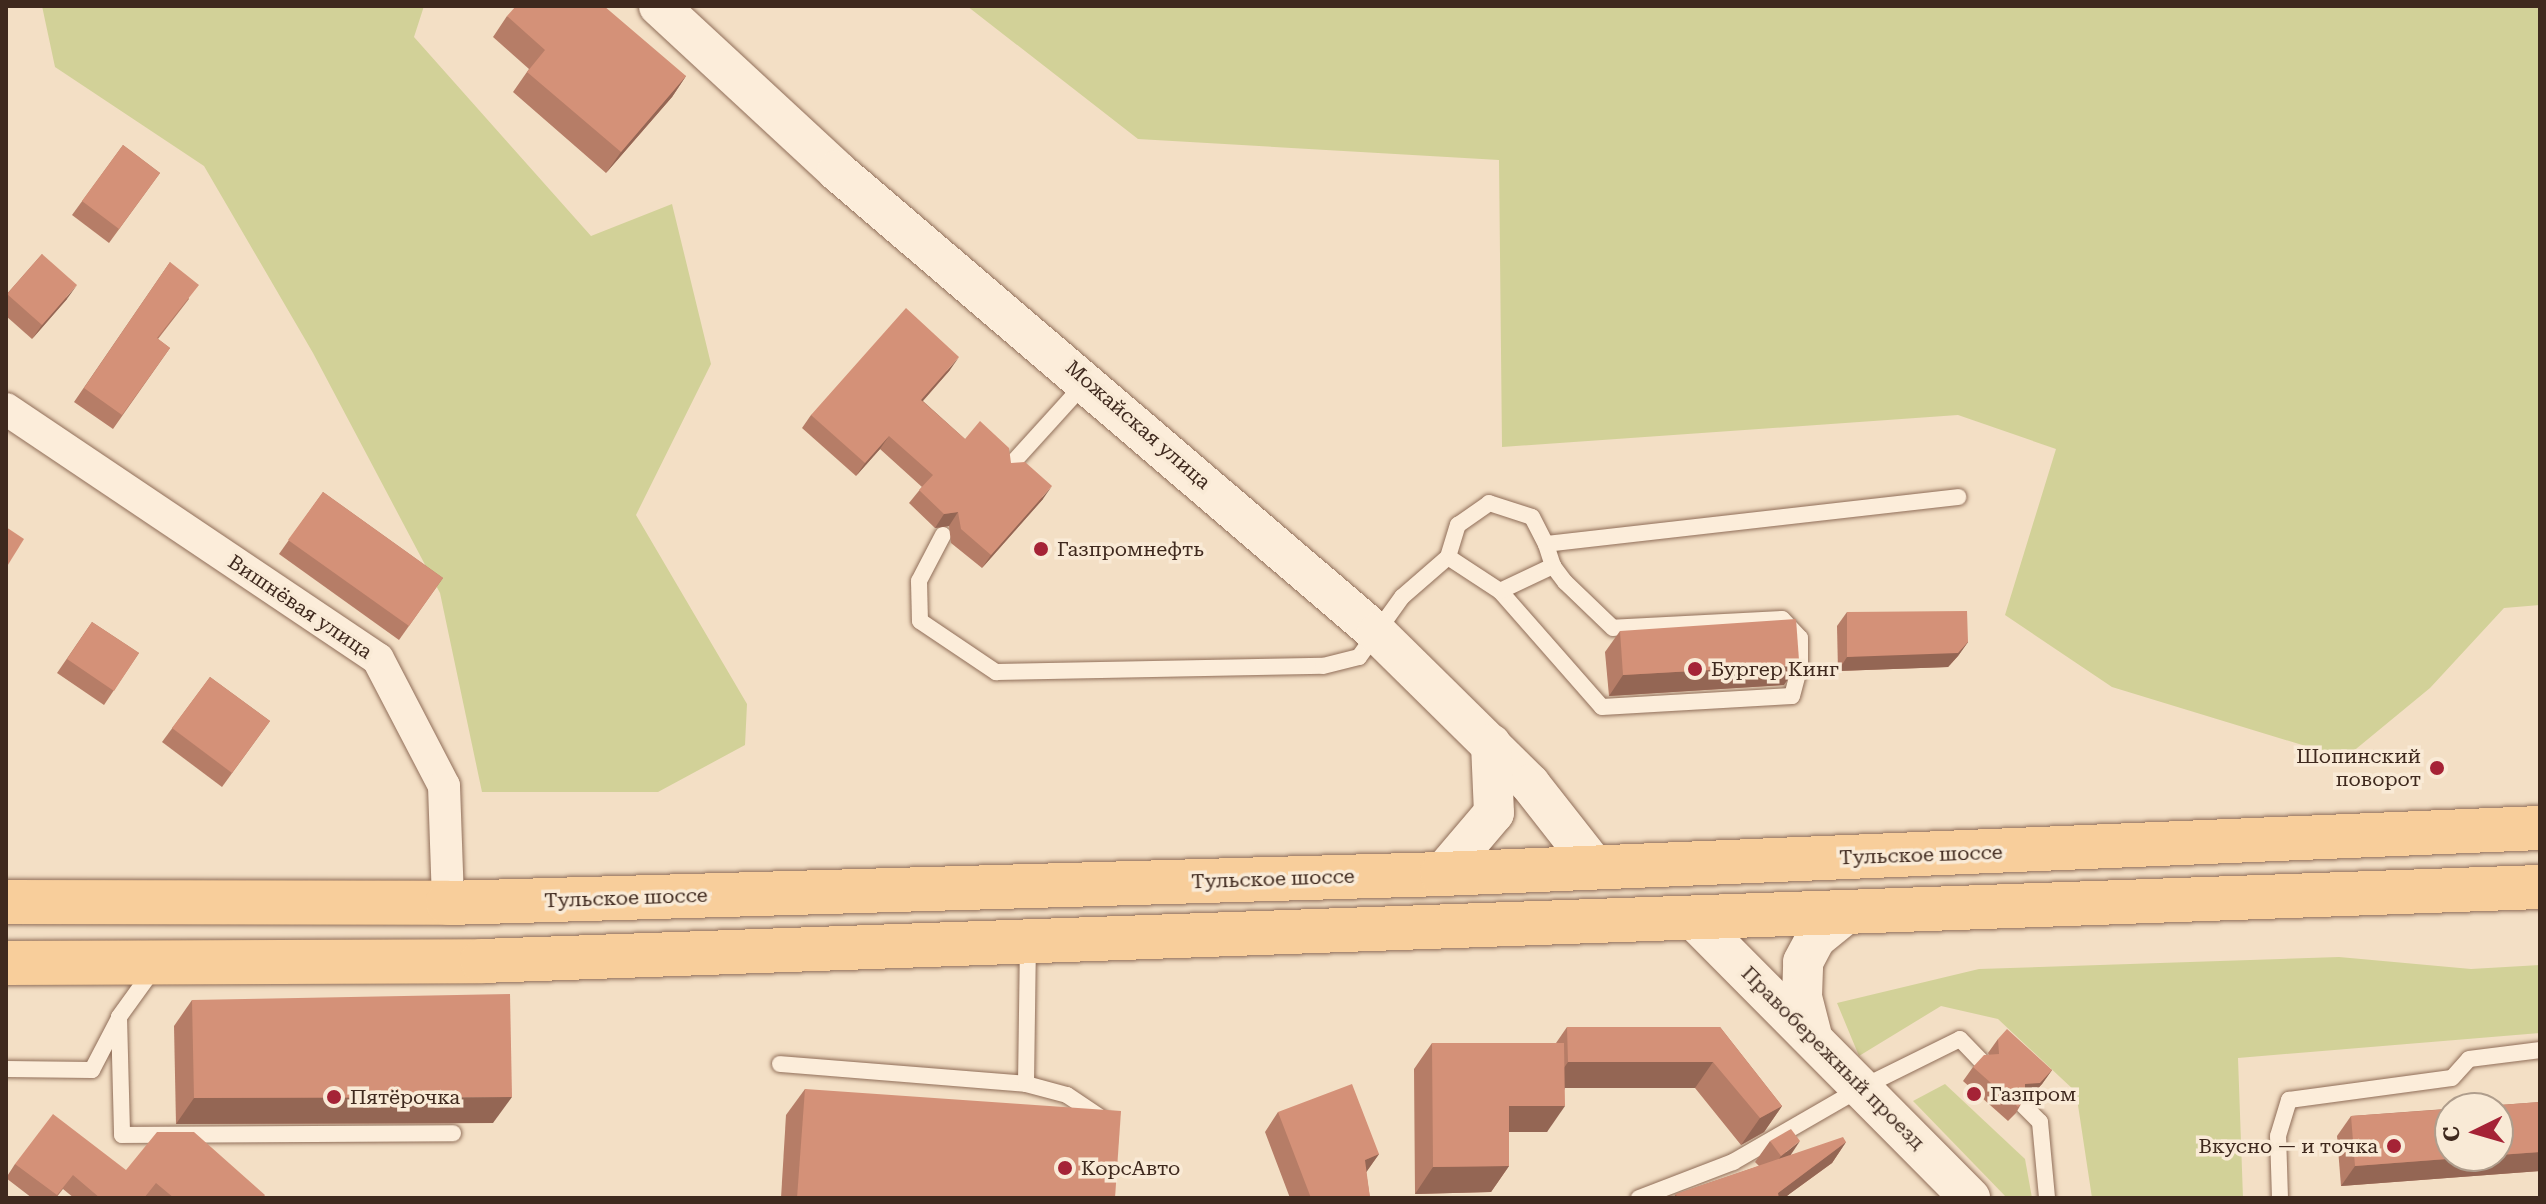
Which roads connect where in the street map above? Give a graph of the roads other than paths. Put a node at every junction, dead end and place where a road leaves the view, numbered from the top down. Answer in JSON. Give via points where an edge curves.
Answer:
{"nodes":[{"id":1,"x":659,"y":6,"type":"edge"},
{"id":2,"x":1087,"y":380,"type":"junction"},
{"id":3,"x":6,"y":409,"type":"edge"},
{"id":4,"x":1008,"y":468,"type":"edge"},
{"id":5,"x":1958,"y":497,"type":"dead end"},
{"id":6,"x":943,"y":535,"type":"dead end"},
{"id":7,"x":1546,"y":544,"type":"junction"},
{"id":8,"x":1448,"y":557,"type":"junction"},
{"id":9,"x":1553,"y":566,"type":"junction"},
{"id":10,"x":1500,"y":591,"type":"junction"},
{"id":11,"x":1377,"y":633,"type":"junction"},
{"id":12,"x":1491,"y":744,"type":"junction"},
{"id":13,"x":2540,"y":828,"type":"edge"},
{"id":14,"x":1595,"y":867,"type":"junction"},
{"id":15,"x":1442,"y":874,"type":"junction"},
{"id":16,"x":2540,"y":887,"type":"edge"},
{"id":17,"x":6,"y":902,"type":"edge"},
{"id":18,"x":448,"y":903,"type":"junction"},
{"id":19,"x":1846,"y":914,"type":"junction"},
{"id":20,"x":1694,"y":920,"type":"junction"},
{"id":21,"x":1028,"y":943,"type":"junction"},
{"id":22,"x":6,"y":963,"type":"edge"},
{"id":23,"x":159,"y":963,"type":"junction"},
{"id":24,"x":119,"y":1017,"type":"junction"},
{"id":25,"x":1812,"y":1036,"type":"junction"},
{"id":26,"x":2540,"y":1050,"type":"edge"},
{"id":27,"x":1981,"y":1061,"type":"edge"},
{"id":28,"x":780,"y":1064,"type":"dead end"},
{"id":29,"x":6,"y":1069,"type":"edge"},
{"id":30,"x":1026,"y":1084,"type":"junction"},
{"id":31,"x":1863,"y":1087,"type":"junction"},
{"id":32,"x":2023,"y":1105,"type":"edge"},
{"id":33,"x":453,"y":1133,"type":"dead end"},
{"id":34,"x":1115,"y":1142,"type":"edge"},
{"id":35,"x":1639,"y":1198,"type":"edge"},
{"id":36,"x":1970,"y":1198,"type":"edge"},
{"id":37,"x":2047,"y":1198,"type":"edge"},
{"id":38,"x":2280,"y":1198,"type":"edge"}],
"edges":[{"from":1,"to":2,"type":"street","name":"Можайская улица","via":[[837,171]]},
{"from":2,"to":4,"type":"lane"},
{"from":2,"to":11,"type":"street","name":"Можайская улица"},
{"from":3,"to":18,"type":"street","name":"Вишнёвая улица","via":[[378,659],[444,786]]},
{"from":5,"to":7,"type":"lane"},
{"from":6,"to":11,"type":"lane","via":[[919,581],[920,621],[996,672],[1323,666],[1359,657]]},
{"from":7,"to":8,"type":"lane","via":[[1532,517],[1489,503],[1458,525]]},
{"from":7,"to":9,"type":"lane"},
{"from":8,"to":10,"type":"lane"},
{"from":8,"to":11,"type":"lane","via":[[1402,597]]},
{"from":9,"to":10,"type":"lane"},
{"from":9,"to":10,"type":"lane","via":[[1613,628],[1782,619],[1800,638],[1792,696],[1602,707]]},
{"from":11,"to":12,"type":"street","name":"Можайская улица"},
{"from":12,"to":14,"type":"street","name":"Можайская улица"},
{"from":12,"to":15,"type":"street","via":[[1494,813]]},
{"from":13,"to":14,"type":"main road","name":"Тульское шоссе"},
{"from":14,"to":15,"type":"main road","name":"Тульское шоссе"},
{"from":15,"to":18,"type":"main road","name":"Тульское шоссе"},
{"from":16,"to":19,"type":"main road"},
{"from":17,"to":18,"type":"main road","name":"Тульское шоссе"},
{"from":19,"to":20,"type":"main road"},
{"from":19,"to":25,"type":"street","via":[[1815,939],[1803,962],[1802,997]]},
{"from":20,"to":21,"type":"main road"},
{"from":20,"to":25,"type":"street","name":"Правобережный проезд"},
{"from":21,"to":23,"type":"main road","via":[[482,961]]},
{"from":21,"to":30,"type":"lane"},
{"from":22,"to":23,"type":"main road"},
{"from":23,"to":24,"type":"lane"},
{"from":24,"to":29,"type":"lane","via":[[92,1070]]},
{"from":24,"to":33,"type":"lane","via":[[122,1135]]},
{"from":25,"to":31,"type":"street","name":"Правобережный проезд"},
{"from":26,"to":38,"type":"lane","via":[[2469,1059],[2452,1078],[2289,1100],[2278,1136]]},
{"from":27,"to":31,"type":"lane","via":[[1960,1039]]},
{"from":28,"to":30,"type":"lane"},
{"from":30,"to":34,"type":"lane","via":[[1067,1095],[1115,1128]]},
{"from":31,"to":35,"type":"lane","via":[[1733,1162]]},
{"from":31,"to":36,"type":"street","name":"Правобережный проезд"},
{"from":32,"to":37,"type":"lane","via":[[2040,1122]]}]}
